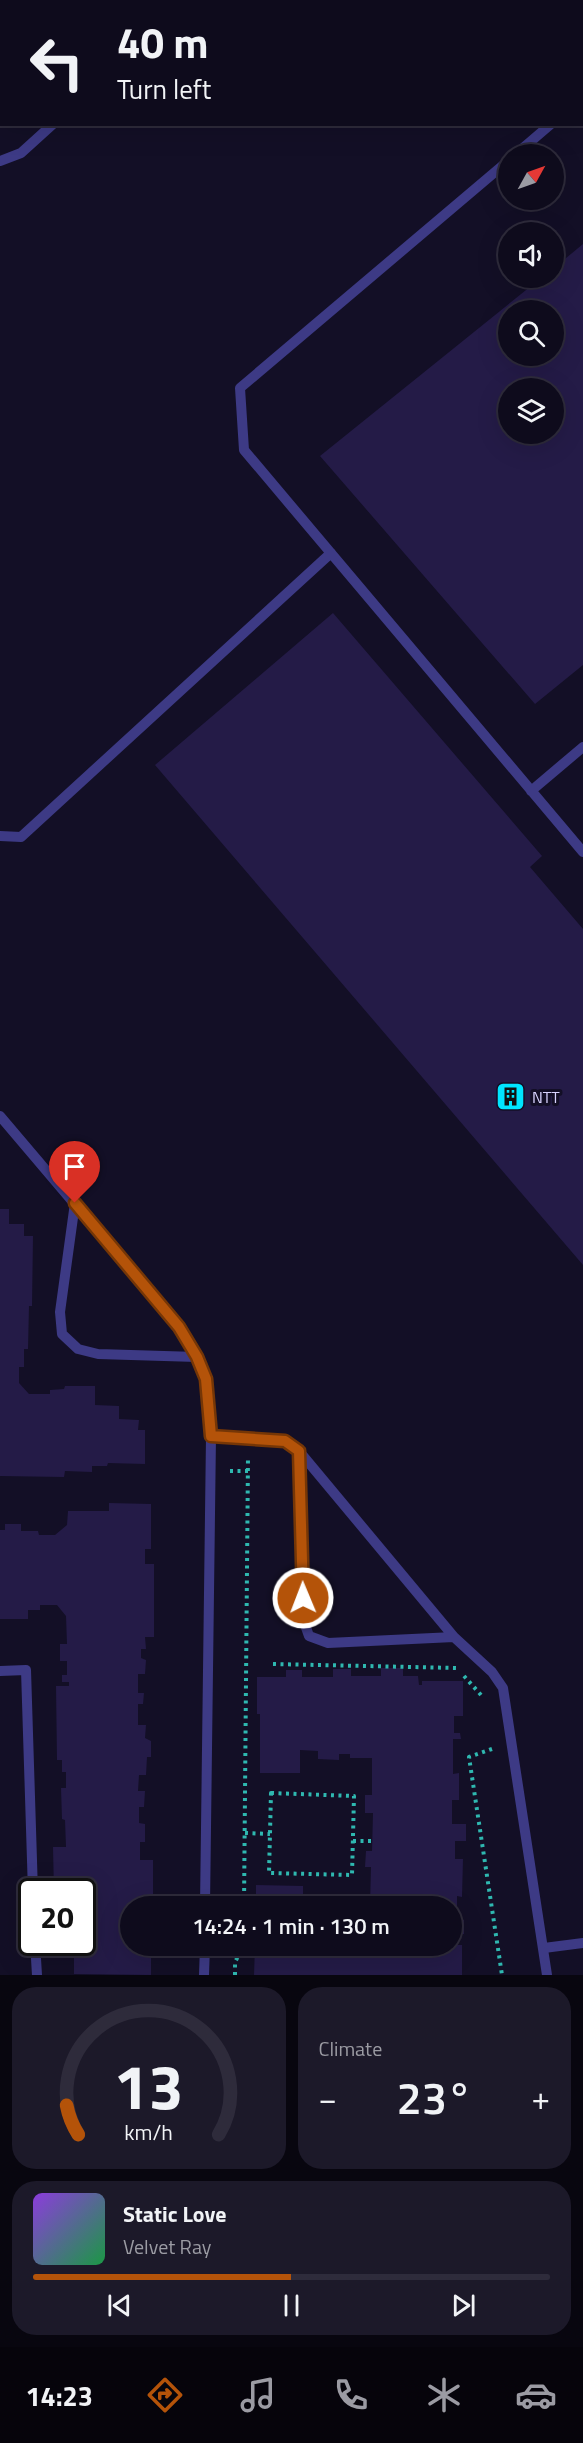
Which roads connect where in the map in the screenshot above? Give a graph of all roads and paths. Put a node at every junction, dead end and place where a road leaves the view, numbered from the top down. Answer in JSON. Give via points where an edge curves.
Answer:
{"nodes":[{"id":1,"x":51,"y":126,"type":"edge"},
{"id":2,"x":549,"y":126,"type":"edge"},
{"id":3,"x":528,"y":144,"type":"edge"},
{"id":4,"x":0,"y":161,"type":"edge"},
{"id":5,"x":498,"y":169,"type":"edge"},
{"id":6,"x":331,"y":553,"type":"junction"},
{"id":7,"x":583,"y":747,"type":"edge"},
{"id":8,"x":531,"y":791,"type":"junction"},
{"id":9,"x":0,"y":836,"type":"edge"},
{"id":10,"x":583,"y":852,"type":"edge"},
{"id":11,"x":0,"y":1116,"type":"edge"},
{"id":12,"x":75,"y":1203,"type":"junction"},
{"id":13,"x":197,"y":1357,"type":"junction"},
{"id":14,"x":211,"y":1436,"type":"junction"},
{"id":15,"x":248,"y":1438,"type":"junction"},
{"id":16,"x":299,"y":1451,"type":"junction"},
{"id":17,"x":454,"y":1637,"type":"junction"},
{"id":18,"x":273,"y":1664,"type":"dead end"},
{"id":19,"x":0,"y":1671,"type":"edge"},
{"id":20,"x":483,"y":1696,"type":"dead end"},
{"id":21,"x":493,"y":1738,"type":"dead end"},
{"id":22,"x":245,"y":1833,"type":"junction"},
{"id":23,"x":270,"y":1834,"type":"junction"},
{"id":24,"x":353,"y":1841,"type":"junction"},
{"id":25,"x":371,"y":1841,"type":"dead end"},
{"id":26,"x":33,"y":1878,"type":"edge"},
{"id":27,"x":205,"y":1896,"type":"edge"},
{"id":28,"x":244,"y":1896,"type":"edge"},
{"id":29,"x":583,"y":1943,"type":"edge"},
{"id":30,"x":544,"y":1948,"type":"junction"},
{"id":31,"x":36,"y":1956,"type":"edge"},
{"id":32,"x":205,"y":1956,"type":"edge"},
{"id":33,"x":238,"y":1956,"type":"edge"},
{"id":34,"x":37,"y":1975,"type":"edge"},
{"id":35,"x":204,"y":1975,"type":"edge"},
{"id":36,"x":235,"y":1975,"type":"edge"},
{"id":37,"x":502,"y":1975,"type":"edge"},
{"id":38,"x":547,"y":1975,"type":"edge"}],
"edges":[{"from":1,"to":4,"type":"lane","via":[[21,153]]},
{"from":2,"to":3,"type":"lane"},
{"from":5,"to":6,"type":"lane","via":[[240,388],[244,450]]},
{"from":6,"to":8,"type":"lane"},
{"from":6,"to":9,"type":"lane","via":[[21,837]]},
{"from":7,"to":8,"type":"lane"},
{"from":8,"to":10,"type":"lane"},
{"from":11,"to":12,"type":"lane"},
{"from":12,"to":13,"type":"lane","via":[[179,1327]]},
{"from":12,"to":13,"type":"lane","via":[[60,1312],[62,1334],[78,1349],[98,1354]]},
{"from":13,"to":14,"type":"lane","via":[[206,1379]]},
{"from":14,"to":15,"type":"lane"},
{"from":14,"to":27,"type":"lane"},
{"from":15,"to":16,"type":"lane","via":[[285,1441]]},
{"from":15,"to":22,"type":"path"},
{"from":16,"to":17,"type":"lane"},
{"from":16,"to":17,"type":"lane","via":[[303,1619],[309,1636],[328,1643]]},
{"from":17,"to":30,"type":"lane","via":[[485,1664],[503,1688]]},
{"from":18,"to":20,"type":"path","via":[[456,1667]]},
{"from":19,"to":26,"type":"lane","via":[[26,1670]]},
{"from":21,"to":37,"type":"path","via":[[495,1748],[469,1757]]},
{"from":22,"to":23,"type":"path"},
{"from":22,"to":28,"type":"path"},
{"from":23,"to":24,"type":"path","via":[[269,1873],[352,1875]]},
{"from":23,"to":24,"type":"path","via":[[271,1793],[354,1796]]},
{"from":24,"to":25,"type":"path"},
{"from":29,"to":30,"type":"lane"},
{"from":30,"to":38,"type":"lane"},
{"from":31,"to":34,"type":"lane"},
{"from":32,"to":35,"type":"lane"},
{"from":33,"to":36,"type":"path"}]}
